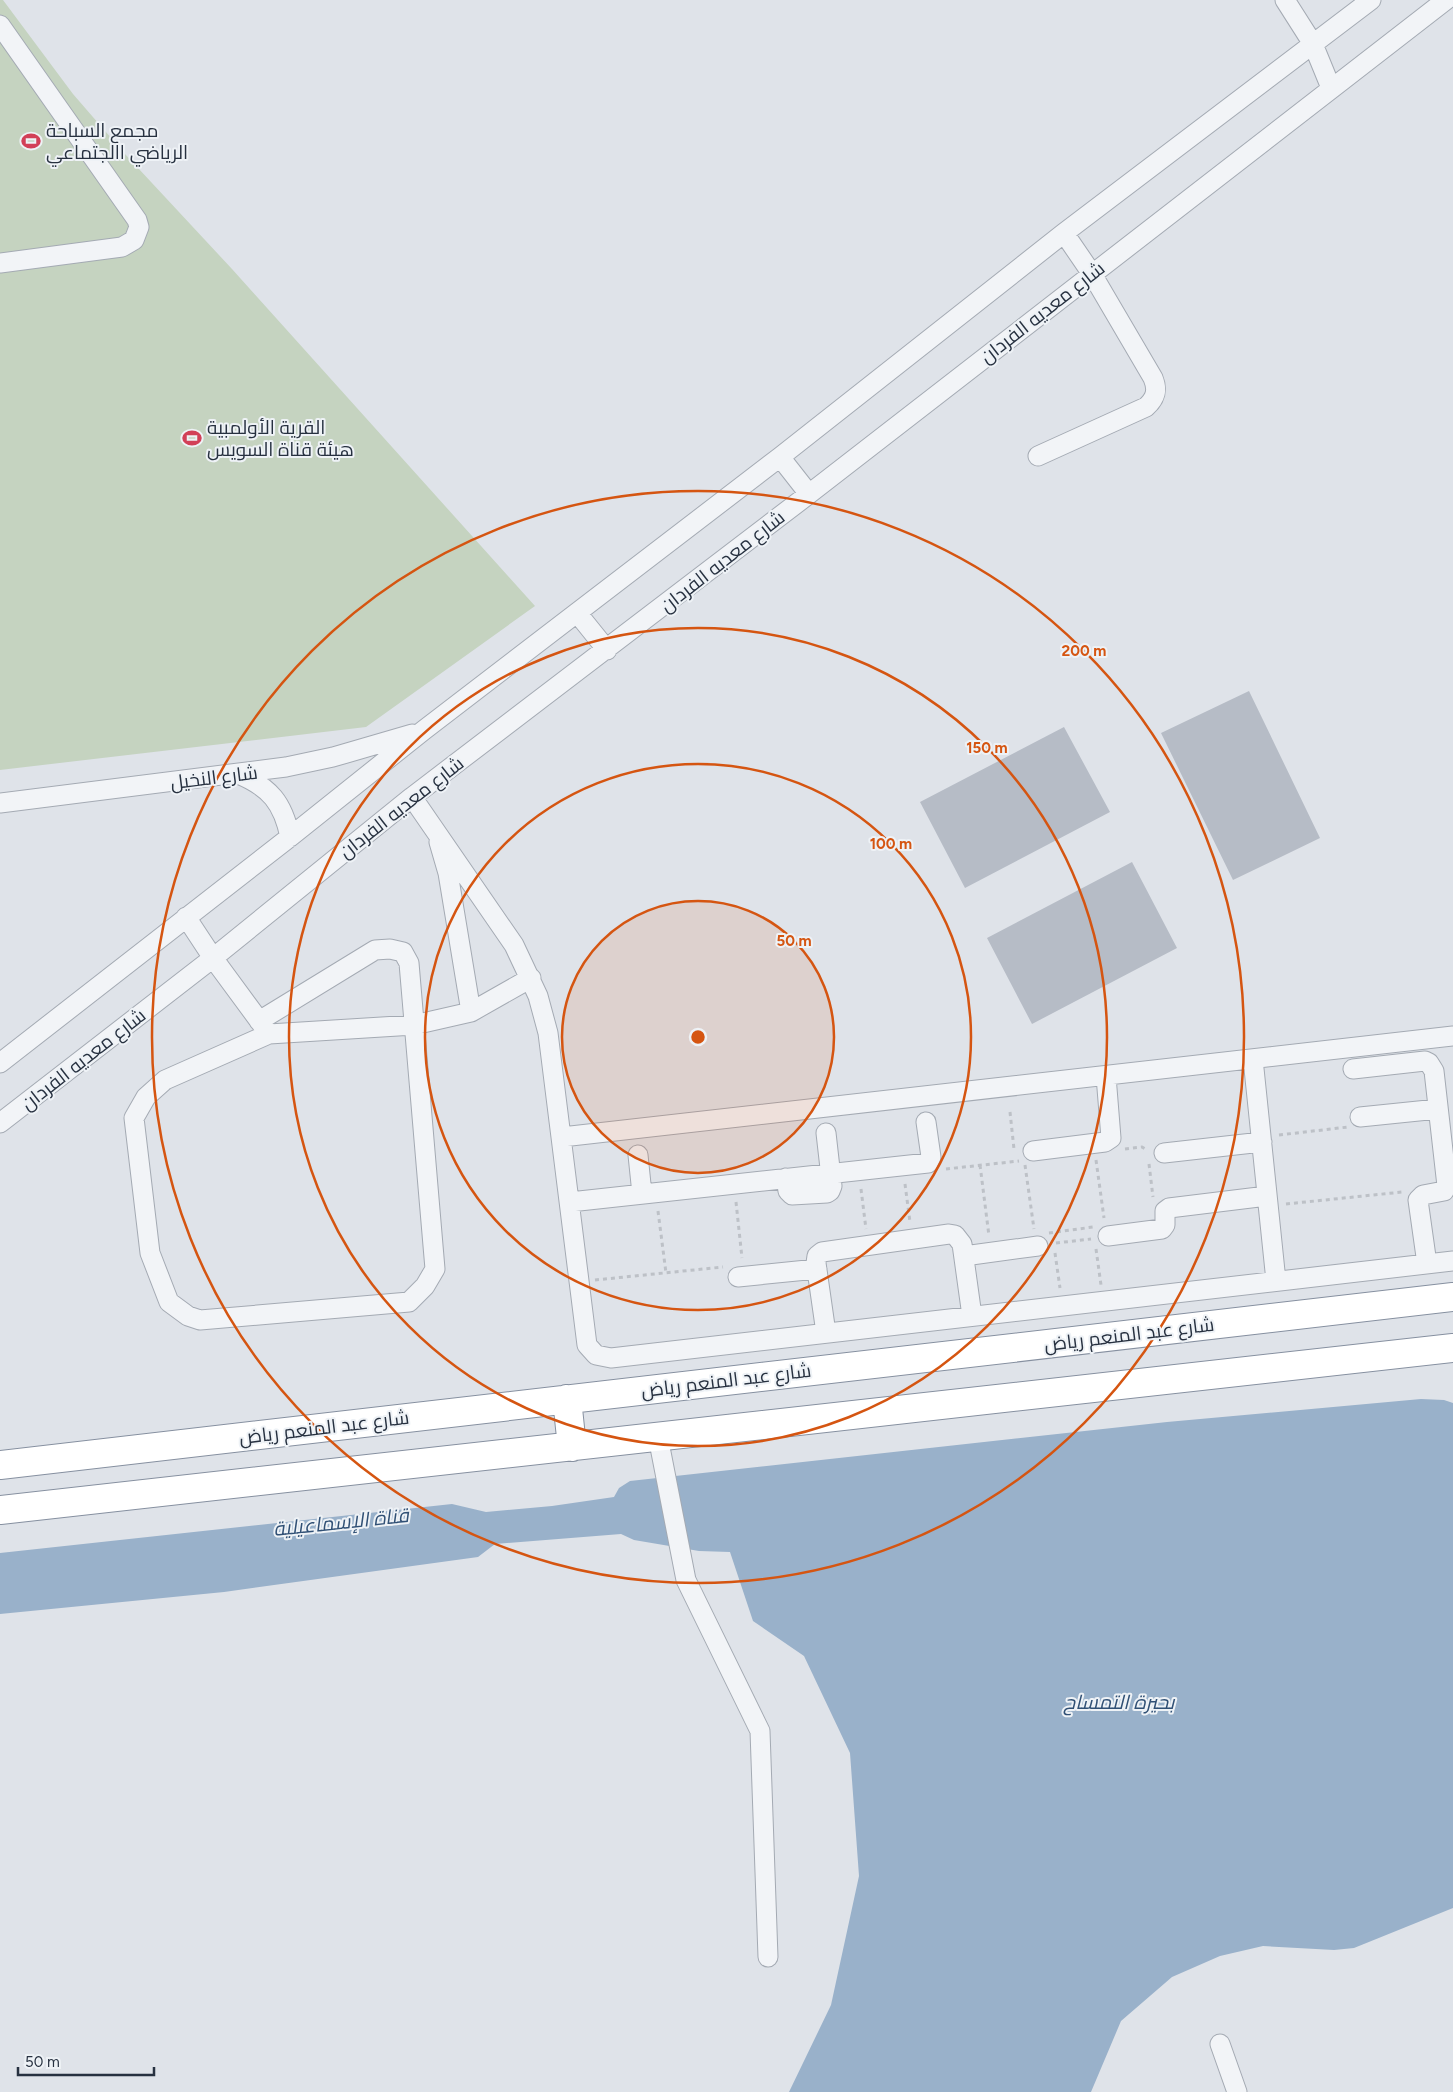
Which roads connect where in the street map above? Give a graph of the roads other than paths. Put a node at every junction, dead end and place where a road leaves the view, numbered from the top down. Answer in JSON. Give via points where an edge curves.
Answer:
{"nodes":[{"id":1,"x":1285,"y":0,"type":"edge"},
{"id":2,"x":1370,"y":0,"type":"edge"},
{"id":3,"x":1446,"y":0,"type":"edge"},
{"id":4,"x":0,"y":25,"type":"edge"},
{"id":5,"x":1313,"y":44,"type":"junction"},
{"id":6,"x":1331,"y":88,"type":"junction"},
{"id":7,"x":1064,"y":233,"type":"junction"},
{"id":8,"x":0,"y":263,"type":"edge"},
{"id":9,"x":1092,"y":274,"type":"junction"},
{"id":10,"x":1038,"y":456,"type":"dead end"},
{"id":11,"x":780,"y":457,"type":"junction"},
{"id":12,"x":809,"y":494,"type":"junction"},
{"id":13,"x":578,"y":614,"type":"junction"},
{"id":14,"x":606,"y":650,"type":"junction"},
{"id":15,"x":424,"y":730,"type":"junction"},
{"id":16,"x":238,"y":774,"type":"junction"},
{"id":17,"x":412,"y":797,"type":"junction"},
{"id":18,"x":0,"y":803,"type":"edge"},
{"id":19,"x":434,"y":826,"type":"junction"},
{"id":20,"x":290,"y":837,"type":"junction"},
{"id":21,"x":186,"y":917,"type":"junction"},
{"id":22,"x":213,"y":958,"type":"junction"},
{"id":23,"x":531,"y":978,"type":"junction"},
{"id":24,"x":471,"y":1012,"type":"junction"},
{"id":25,"x":414,"y":1026,"type":"junction"},
{"id":26,"x":264,"y":1027,"type":"junction"},
{"id":27,"x":1453,"y":1036,"type":"edge"},
{"id":28,"x":1253,"y":1059,"type":"junction"},
{"id":29,"x":0,"y":1063,"type":"edge"},
{"id":30,"x":1353,"y":1070,"type":"dead end"},
{"id":31,"x":1106,"y":1076,"type":"junction"},
{"id":32,"x":1444,"y":1114,"type":"edge"},
{"id":33,"x":1360,"y":1118,"type":"dead end"},
{"id":34,"x":926,"y":1122,"type":"dead end"},
{"id":35,"x":0,"y":1123,"type":"edge"},
{"id":36,"x":826,"y":1133,"type":"dead end"},
{"id":37,"x":562,"y":1138,"type":"junction"},
{"id":38,"x":1262,"y":1142,"type":"junction"},
{"id":39,"x":1164,"y":1152,"type":"dead end"},
{"id":40,"x":1024,"y":1154,"type":"road end"},
{"id":41,"x":638,"y":1155,"type":"dead end"},
{"id":42,"x":830,"y":1174,"type":"junction"},
{"id":43,"x":649,"y":1194,"type":"junction"},
{"id":44,"x":1268,"y":1201,"type":"junction"},
{"id":45,"x":570,"y":1202,"type":"junction"},
{"id":46,"x":1102,"y":1231,"type":"road end"},
{"id":47,"x":1042,"y":1239,"type":"road end"},
{"id":48,"x":963,"y":1250,"type":"junction"},
{"id":49,"x":1453,"y":1261,"type":"edge"},
{"id":50,"x":1427,"y":1264,"type":"junction"},
{"id":51,"x":735,"y":1269,"type":"road end"},
{"id":52,"x":817,"y":1269,"type":"junction"},
{"id":53,"x":1276,"y":1281,"type":"junction"},
{"id":54,"x":1453,"y":1297,"type":"edge"},
{"id":55,"x":972,"y":1316,"type":"junction"},
{"id":56,"x":826,"y":1333,"type":"junction"},
{"id":57,"x":1453,"y":1348,"type":"edge"},
{"id":58,"x":567,"y":1398,"type":"junction"},
{"id":59,"x":658,"y":1438,"type":"junction"},
{"id":60,"x":572,"y":1447,"type":"junction"},
{"id":61,"x":0,"y":1465,"type":"edge"},
{"id":62,"x":0,"y":1510,"type":"edge"},
{"id":63,"x":768,"y":1957,"type":"dead end"},
{"id":64,"x":1220,"y":2044,"type":"dead end"},
{"id":65,"x":1237,"y":2092,"type":"edge"}],
"edges":[{"from":1,"to":5,"type":"street"},
{"from":2,"to":5,"type":"street"},
{"from":3,"to":6,"type":"street","name":"شارع معديه الفردان"},
{"from":4,"to":8,"type":"street","via":[[137,220],[138,227],[134,240],[122,246]]},
{"from":5,"to":6,"type":"street"},
{"from":5,"to":7,"type":"street"},
{"from":6,"to":9,"type":"street","name":"شارع معديه الفردان"},
{"from":7,"to":9,"type":"street"},
{"from":7,"to":11,"type":"street"},
{"from":9,"to":10,"type":"street","via":[[1153,378],[1156,394],[1146,407]]},
{"from":9,"to":12,"type":"street","name":"شارع معديه الفردان"},
{"from":11,"to":12,"type":"street"},
{"from":11,"to":13,"type":"street"},
{"from":12,"to":14,"type":"street","name":"شارع معديه الفردان"},
{"from":13,"to":14,"type":"street"},
{"from":13,"to":15,"type":"street"},
{"from":14,"to":17,"type":"street","name":"شارع معديه الفردان"},
{"from":15,"to":16,"type":"street","name":"شارع النخيل","via":[[333,757]]},
{"from":15,"to":20,"type":"street"},
{"from":16,"to":18,"type":"street","name":"شارع النخيل"},
{"from":16,"to":20,"type":"street","via":[[254,781],[274,798],[287,820]]},
{"from":17,"to":19,"type":"street"},
{"from":17,"to":22,"type":"street","name":"شارع معديه الفردان"},
{"from":19,"to":23,"type":"street","via":[[504,929]]},
{"from":19,"to":24,"type":"street","via":[[448,874]]},
{"from":20,"to":21,"type":"street"},
{"from":21,"to":22,"type":"street"},
{"from":21,"to":29,"type":"street"},
{"from":22,"to":26,"type":"street"},
{"from":22,"to":35,"type":"street","name":"شارع معديه الفردان"},
{"from":23,"to":24,"type":"street"},
{"from":23,"to":37,"type":"street","via":[[548,1033]]},
{"from":24,"to":25,"type":"street"},
{"from":25,"to":26,"type":"street"},
{"from":25,"to":26,"type":"street","via":[[409,963],[402,952],[390,949],[375,950]]},
{"from":25,"to":26,"type":"street","via":[[435,1269],[426,1286],[409,1302],[200,1320],[188,1316],[169,1302],[150,1253],[134,1118],[146,1097],[165,1080]]},
{"from":27,"to":28,"type":"street"},
{"from":28,"to":31,"type":"street"},
{"from":28,"to":38,"type":"street"},
{"from":30,"to":32,"type":"street","via":[[1429,1063],[1434,1070]]},
{"from":31,"to":37,"type":"street"},
{"from":31,"to":40,"type":"street","via":[[1111,1138],[1105,1142]]},
{"from":32,"to":33,"type":"street"},
{"from":32,"to":50,"type":"street","via":[[1446,1189],[1420,1197],[1418,1203]]},
{"from":34,"to":42,"type":"street","via":[[930,1161]]},
{"from":36,"to":42,"type":"street"},
{"from":37,"to":45,"type":"street"},
{"from":38,"to":39,"type":"street"},
{"from":38,"to":44,"type":"street"},
{"from":41,"to":43,"type":"street"},
{"from":42,"to":43,"type":"street"},
{"from":43,"to":45,"type":"street"},
{"from":44,"to":46,"type":"street","via":[[1169,1208],[1165,1211],[1162,1229]]},
{"from":44,"to":53,"type":"street"},
{"from":45,"to":56,"type":"street","via":[[587,1344],[596,1355],[603,1358]]},
{"from":47,"to":48,"type":"street"},
{"from":48,"to":52,"type":"street","via":[[955,1235],[949,1234],[868,1244],[822,1252],[816,1262]]},
{"from":48,"to":55,"type":"street"},
{"from":49,"to":50,"type":"street"},
{"from":50,"to":53,"type":"street"},
{"from":51,"to":52,"type":"street"},
{"from":52,"to":56,"type":"street"},
{"from":53,"to":55,"type":"street"},
{"from":54,"to":58,"type":"highway","name":"شارع عبد المنعم رياض"},
{"from":55,"to":56,"type":"street"},
{"from":57,"to":59,"type":"highway"},
{"from":58,"to":60,"type":"highway"},
{"from":58,"to":61,"type":"highway","name":"شارع عبد المنعم رياض"},
{"from":59,"to":60,"type":"highway"},
{"from":59,"to":63,"type":"street","via":[[686,1580],[760,1731]]},
{"from":60,"to":62,"type":"highway"},
{"from":64,"to":65,"type":"street"}]}
